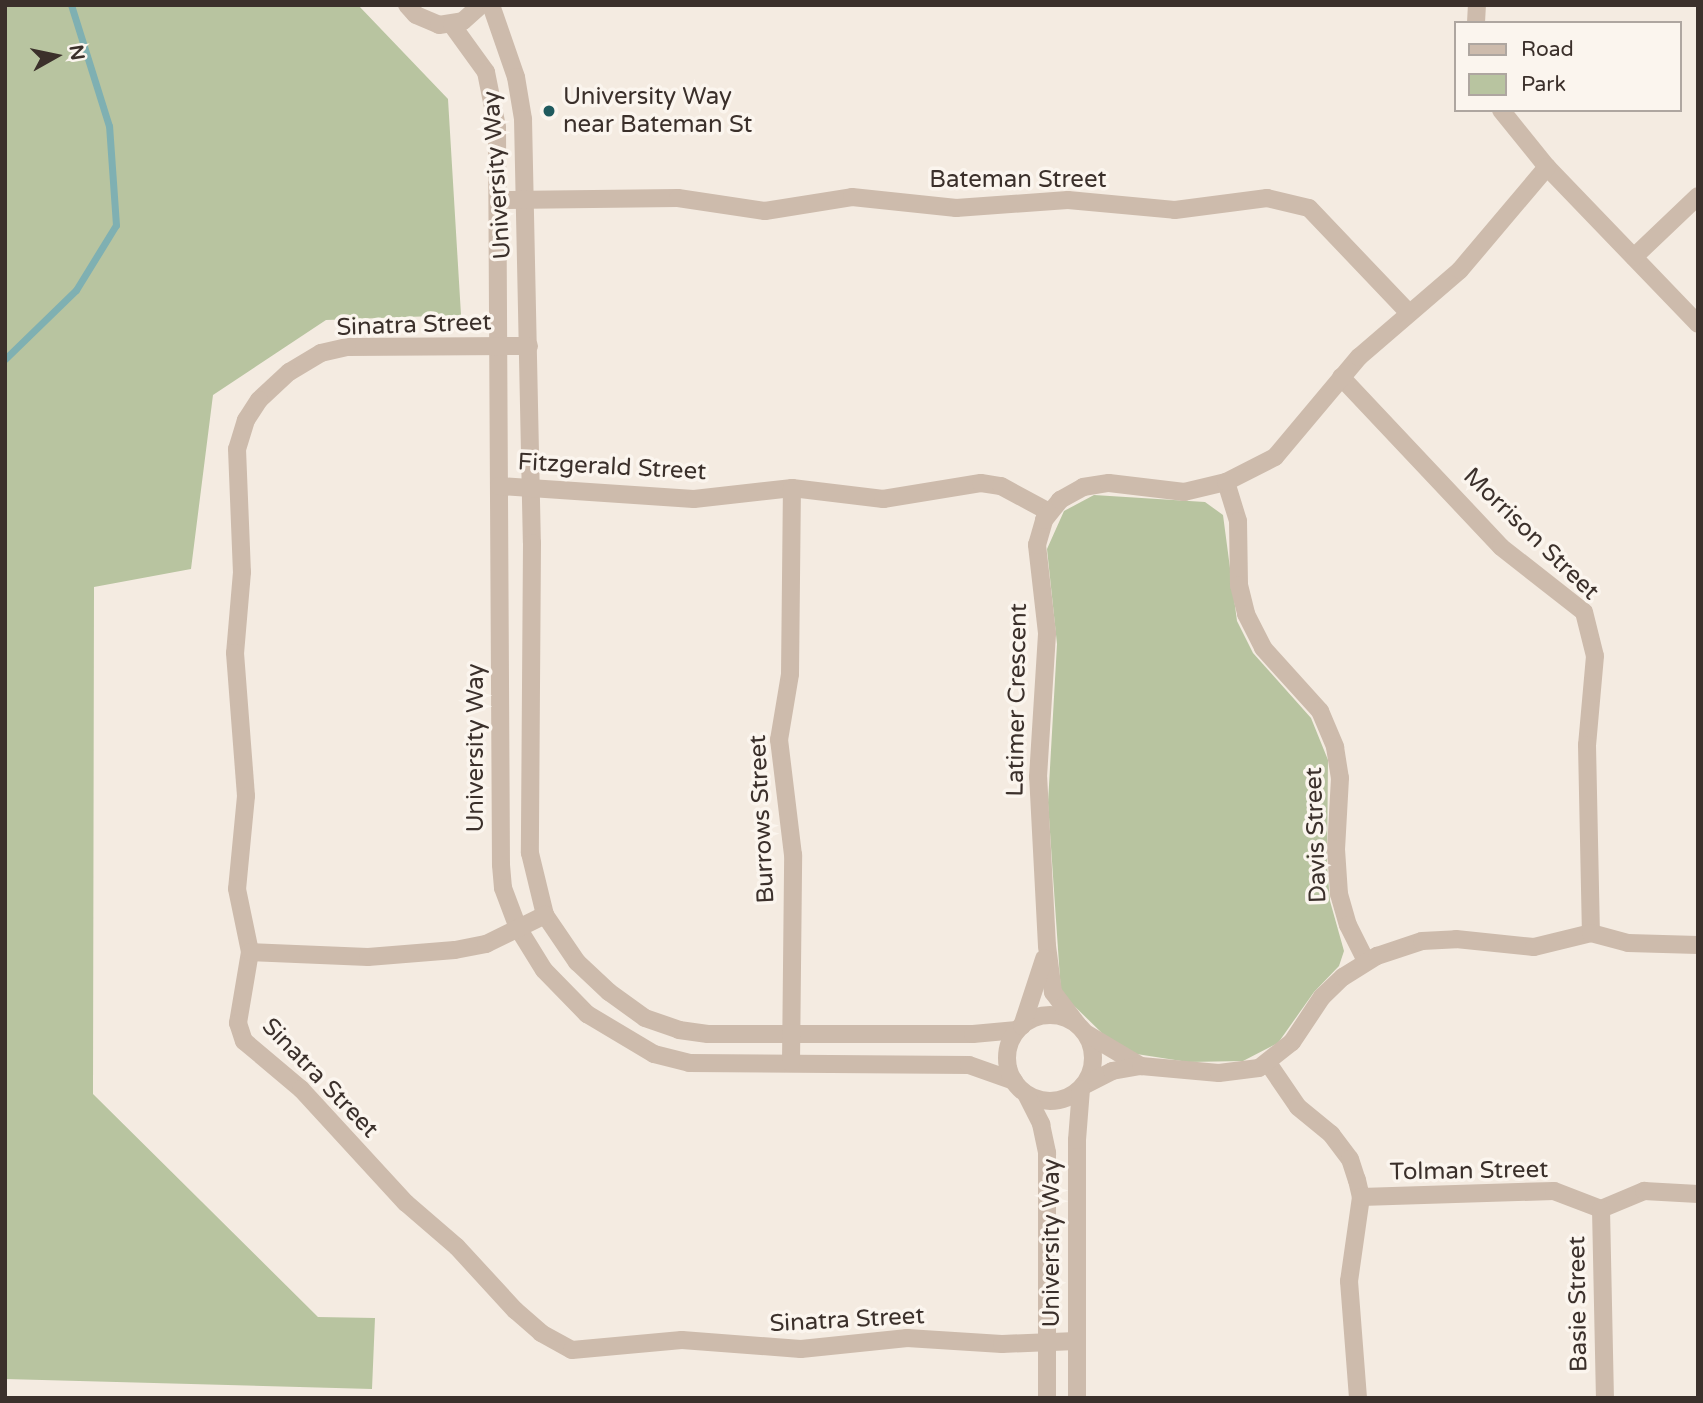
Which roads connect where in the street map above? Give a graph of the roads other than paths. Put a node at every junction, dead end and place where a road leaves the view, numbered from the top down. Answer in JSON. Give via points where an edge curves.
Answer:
{"nodes":[{"id":1,"x":407,"y":5,"type":"edge"},
{"id":2,"x":481,"y":5,"type":"edge"},
{"id":3,"x":491,"y":5,"type":"edge"},
{"id":4,"x":452,"y":25,"type":"junction"},
{"id":5,"x":1503,"y":112,"type":"edge"},
{"id":6,"x":1547,"y":167,"type":"junction"},
{"id":7,"x":1698,"y":196,"type":"edge"},
{"id":8,"x":498,"y":200,"type":"junction"},
{"id":9,"x":527,"y":200,"type":"junction"},
{"id":10,"x":1634,"y":257,"type":"junction"},
{"id":11,"x":1409,"y":313,"type":"junction"},
{"id":12,"x":1698,"y":324,"type":"edge"},
{"id":13,"x":529,"y":346,"type":"junction"},
{"id":14,"x":498,"y":347,"type":"junction"},
{"id":15,"x":1341,"y":377,"type":"junction"},
{"id":16,"x":1226,"y":482,"type":"junction"},
{"id":17,"x":499,"y":486,"type":"junction"},
{"id":18,"x":532,"y":487,"type":"junction"},
{"id":19,"x":792,"y":488,"type":"junction"},
{"id":20,"x":1049,"y":512,"type":"junction"},
{"id":21,"x":545,"y":915,"type":"junction"},
{"id":22,"x":518,"y":928,"type":"junction"},
{"id":23,"x":1591,"y":933,"type":"junction"},
{"id":24,"x":1698,"y":945,"type":"edge"},
{"id":25,"x":1047,"y":946,"type":"junction"},
{"id":26,"x":250,"y":953,"type":"junction"},
{"id":27,"x":1366,"y":961,"type":"junction"},
{"id":28,"x":1019,"y":1028,"type":"junction"},
{"id":29,"x":1081,"y":1029,"type":"junction"},
{"id":30,"x":791,"y":1033,"type":"junction"},
{"id":31,"x":791,"y":1063,"type":"junction"},
{"id":32,"x":1268,"y":1063,"type":"junction"},
{"id":33,"x":1141,"y":1066,"type":"junction"},
{"id":34,"x":1014,"y":1081,"type":"junction"},
{"id":35,"x":1082,"y":1087,"type":"junction"},
{"id":36,"x":1026,"y":1094,"type":"junction"},
{"id":37,"x":1698,"y":1194,"type":"edge"},
{"id":38,"x":1361,"y":1198,"type":"junction"},
{"id":39,"x":1601,"y":1209,"type":"junction"},
{"id":40,"x":1047,"y":1341,"type":"junction"},
{"id":41,"x":1076,"y":1341,"type":"junction"},
{"id":42,"x":1047,"y":1398,"type":"edge"},
{"id":43,"x":1077,"y":1398,"type":"edge"},
{"id":44,"x":1358,"y":1398,"type":"edge"},
{"id":45,"x":1605,"y":1398,"type":"edge"}],
"edges":[{"from":1,"to":4,"type":"street","via":[[427,22]]},
{"from":2,"to":4,"type":"street"},
{"from":3,"to":9,"type":"street","name":"University Way","via":[[522,107]]},
{"from":4,"to":8,"type":"street","name":"University Way","via":[[473,48],[495,103]]},
{"from":5,"to":6,"type":"street"},
{"from":6,"to":10,"type":"street"},
{"from":6,"to":11,"type":"street","name":"Latimer Crescent","via":[[1460,270]]},
{"from":7,"to":10,"type":"street"},
{"from":8,"to":9,"type":"street","name":"Bateman Street"},
{"from":8,"to":14,"type":"street","name":"University Way"},
{"from":9,"to":11,"type":"street","name":"Bateman Street","via":[[678,198],[765,211],[852,197],[956,208],[1068,200],[1175,210],[1267,198],[1310,208]]},
{"from":9,"to":13,"type":"street","name":"University Way"},
{"from":10,"to":12,"type":"street"},
{"from":11,"to":15,"type":"street","name":"Latimer Crescent"},
{"from":13,"to":14,"type":"street","name":"Sinatra Street"},
{"from":13,"to":18,"type":"street","name":"University Way"},
{"from":14,"to":17,"type":"street","name":"University Way"},
{"from":14,"to":26,"type":"street","name":"Sinatra Street","via":[[347,347],[321,353],[289,372],[246,419],[237,449],[243,572],[236,701],[246,796],[237,889]]},
{"from":15,"to":16,"type":"street","name":"Latimer Crescent","via":[[1275,457]]},
{"from":15,"to":23,"type":"street","name":"Morrison Street","via":[[1502,547],[1584,612],[1595,656],[1587,746]]},
{"from":16,"to":20,"type":"street","name":"Latimer Crescent","via":[[1174,493],[1096,484],[1074,490]]},
{"from":16,"to":27,"type":"street","name":"Davis Street","via":[[1238,521],[1239,585],[1246,614],[1263,648],[1320,711],[1335,747],[1340,778],[1339,894]]},
{"from":17,"to":18,"type":"street","name":"Fitzgerald Street"},
{"from":17,"to":22,"type":"street","name":"University Way","via":[[500,865]]},
{"from":18,"to":19,"type":"street","name":"Fitzgerald Street","via":[[694,499]]},
{"from":18,"to":21,"type":"street","name":"University Way","via":[[530,853]]},
{"from":19,"to":20,"type":"street","name":"Fitzgerald Street","via":[[883,499],[981,483],[1001,486]]},
{"from":19,"to":30,"type":"street","name":"Burrows Street","via":[[790,674],[779,740],[793,855]]},
{"from":20,"to":25,"type":"street","name":"Latimer Crescent","via":[[1037,545],[1047,633],[1038,762]]},
{"from":21,"to":22,"type":"street"},
{"from":21,"to":30,"type":"street","name":"University Way","via":[[577,962],[609,992],[658,1024],[708,1034]]},
{"from":22,"to":26,"type":"street","via":[[486,944],[455,950],[368,957]]},
{"from":22,"to":31,"type":"street","name":"University Way","via":[[531,953],[564,991],[631,1045],[689,1063]]},
{"from":23,"to":24,"type":"street","via":[[1628,943]]},
{"from":23,"to":27,"type":"street","via":[[1534,947],[1432,940]]},
{"from":25,"to":28,"type":"street","name":"Latimer Crescent","via":[[1035,994]]},
{"from":25,"to":29,"type":"street","name":"Latimer Crescent","via":[[1053,992]]},
{"from":26,"to":40,"type":"street","name":"Sinatra Street","via":[[238,1023],[244,1041],[301,1089],[406,1203],[457,1247],[515,1310],[541,1333],[572,1350],[682,1340],[778,1349],[907,1338]]},
{"from":27,"to":32,"type":"street","via":[[1328,990],[1292,1042]]},
{"from":28,"to":29,"type":"street","via":[[1046,1015]]},
{"from":28,"to":30,"type":"street","name":"University Way"},
{"from":28,"to":34,"type":"street","via":[[1008,1055]]},
{"from":29,"to":33,"type":"street"},
{"from":29,"to":35,"type":"street","via":[[1093,1063]]},
{"from":30,"to":31,"type":"street","name":"Burrows Street"},
{"from":31,"to":34,"type":"street","name":"University Way","via":[[969,1065]]},
{"from":32,"to":33,"type":"street","via":[[1232,1073]]},
{"from":32,"to":38,"type":"street","via":[[1298,1107],[1331,1134],[1350,1159]]},
{"from":33,"to":35,"type":"street","via":[[1112,1071]]},
{"from":34,"to":36,"type":"street"},
{"from":35,"to":36,"type":"street","via":[[1055,1101]]},
{"from":35,"to":41,"type":"street","name":"University Way"},
{"from":36,"to":40,"type":"street","name":"University Way","via":[[1041,1124],[1047,1153]]},
{"from":37,"to":39,"type":"street","via":[[1644,1191]]},
{"from":38,"to":39,"type":"street","name":"Tolman Street","via":[[1554,1191]]},
{"from":38,"to":44,"type":"street","via":[[1349,1280]]},
{"from":39,"to":45,"type":"street","name":"Basie Street"},
{"from":40,"to":41,"type":"street","name":"Sinatra Street"},
{"from":40,"to":42,"type":"street","name":"University Way"},
{"from":41,"to":43,"type":"street","name":"University Way"}]}
